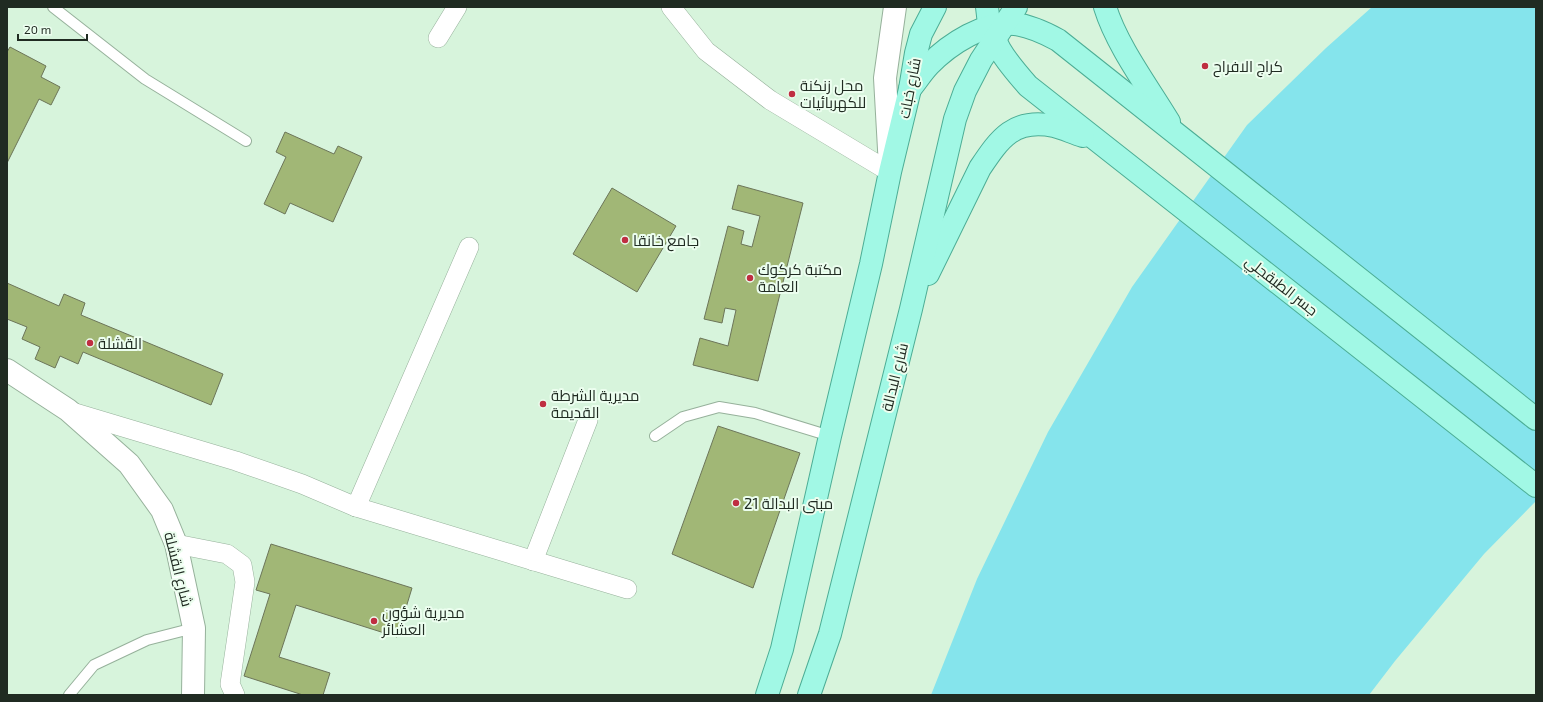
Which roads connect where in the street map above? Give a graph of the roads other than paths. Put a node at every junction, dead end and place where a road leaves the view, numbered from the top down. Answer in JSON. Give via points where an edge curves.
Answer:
{"nodes":[{"id":1,"x":53,"y":7,"type":"edge"},
{"id":2,"x":457,"y":7,"type":"edge"},
{"id":3,"x":671,"y":7,"type":"edge"},
{"id":4,"x":895,"y":7,"type":"edge"},
{"id":5,"x":934,"y":7,"type":"edge"},
{"id":6,"x":1105,"y":7,"type":"edge"},
{"id":7,"x":998,"y":21,"type":"edge"},
{"id":8,"x":438,"y":38,"type":"dead end"},
{"id":9,"x":910,"y":89,"type":"junction"},
{"id":10,"x":1183,"y":139,"type":"junction"},
{"id":11,"x":1096,"y":140,"type":"junction"},
{"id":12,"x":246,"y":142,"type":"dead end"},
{"id":13,"x":890,"y":172,"type":"junction"},
{"id":14,"x":469,"y":247,"type":"dead end"},
{"id":15,"x":911,"y":309,"type":"junction"},
{"id":16,"x":7,"y":370,"type":"edge"},
{"id":17,"x":68,"y":410,"type":"junction"},
{"id":18,"x":1536,"y":419,"type":"edge"},
{"id":19,"x":588,"y":420,"type":"dead end"},
{"id":20,"x":655,"y":436,"type":"dead end"},
{"id":21,"x":830,"y":436,"type":"junction"},
{"id":22,"x":1536,"y":486,"type":"edge"},
{"id":23,"x":356,"y":507,"type":"junction"},
{"id":24,"x":176,"y":544,"type":"junction"},
{"id":25,"x":533,"y":561,"type":"junction"},
{"id":26,"x":627,"y":589,"type":"dead end"},
{"id":27,"x":194,"y":628,"type":"junction"},
{"id":28,"x":69,"y":695,"type":"edge"},
{"id":29,"x":193,"y":695,"type":"edge"},
{"id":30,"x":235,"y":695,"type":"edge"},
{"id":31,"x":767,"y":695,"type":"edge"},
{"id":32,"x":809,"y":695,"type":"edge"}],
"edges":[{"from":1,"to":12,"type":"lane","via":[[145,79]]},
{"from":2,"to":8,"type":"street"},
{"from":3,"to":13,"type":"street","via":[[706,51],[770,100]]},
{"from":4,"to":13,"type":"street","via":[[885,78]]},
{"from":5,"to":9,"type":"main road","name":"شارع خبات","via":[[921,34]]},
{"from":6,"to":10,"type":"main road","via":[[1131,59]]},
{"from":7,"to":9,"type":"main road","via":[[944,52],[929,65]]},
{"from":7,"to":10,"type":"main road","via":[[1027,27],[1058,40]]},
{"from":7,"to":11,"type":"main road","name":"جسر الطبقجلي","via":[[1007,61],[1028,86]]},
{"from":7,"to":15,"type":"main road","name":"شارع البدالة","via":[[965,91],[955,119]]},
{"from":9,"to":13,"type":"main road","name":"شارع خبات"},
{"from":10,"to":18,"type":"main road"},
{"from":11,"to":15,"type":"main road","via":[[1054,126],[1018,127],[1008,133],[989,154],[977,173]]},
{"from":11,"to":22,"type":"main road","name":"جسر الطبقجلي"},
{"from":13,"to":21,"type":"main road"},
{"from":14,"to":23,"type":"street"},
{"from":15,"to":32,"type":"main road","name":"شارع البدالة","via":[[830,634]]},
{"from":16,"to":17,"type":"street","name":"شارع القشلة"},
{"from":17,"to":23,"type":"street","via":[[236,461],[302,484]]},
{"from":17,"to":24,"type":"street","name":"شارع القشلة","via":[[129,464],[162,510]]},
{"from":19,"to":25,"type":"street"},
{"from":20,"to":21,"type":"lane","via":[[683,417],[719,407],[755,413]]},
{"from":21,"to":31,"type":"main road","via":[[782,649]]},
{"from":23,"to":25,"type":"street"},
{"from":24,"to":27,"type":"street","name":"شارع القشلة"},
{"from":24,"to":30,"type":"street","via":[[227,554],[242,565],[245,582],[230,684]]},
{"from":25,"to":26,"type":"street"},
{"from":27,"to":28,"type":"lane","via":[[147,640],[94,665]]},
{"from":27,"to":29,"type":"street","name":"شارع القشلة"}]}
